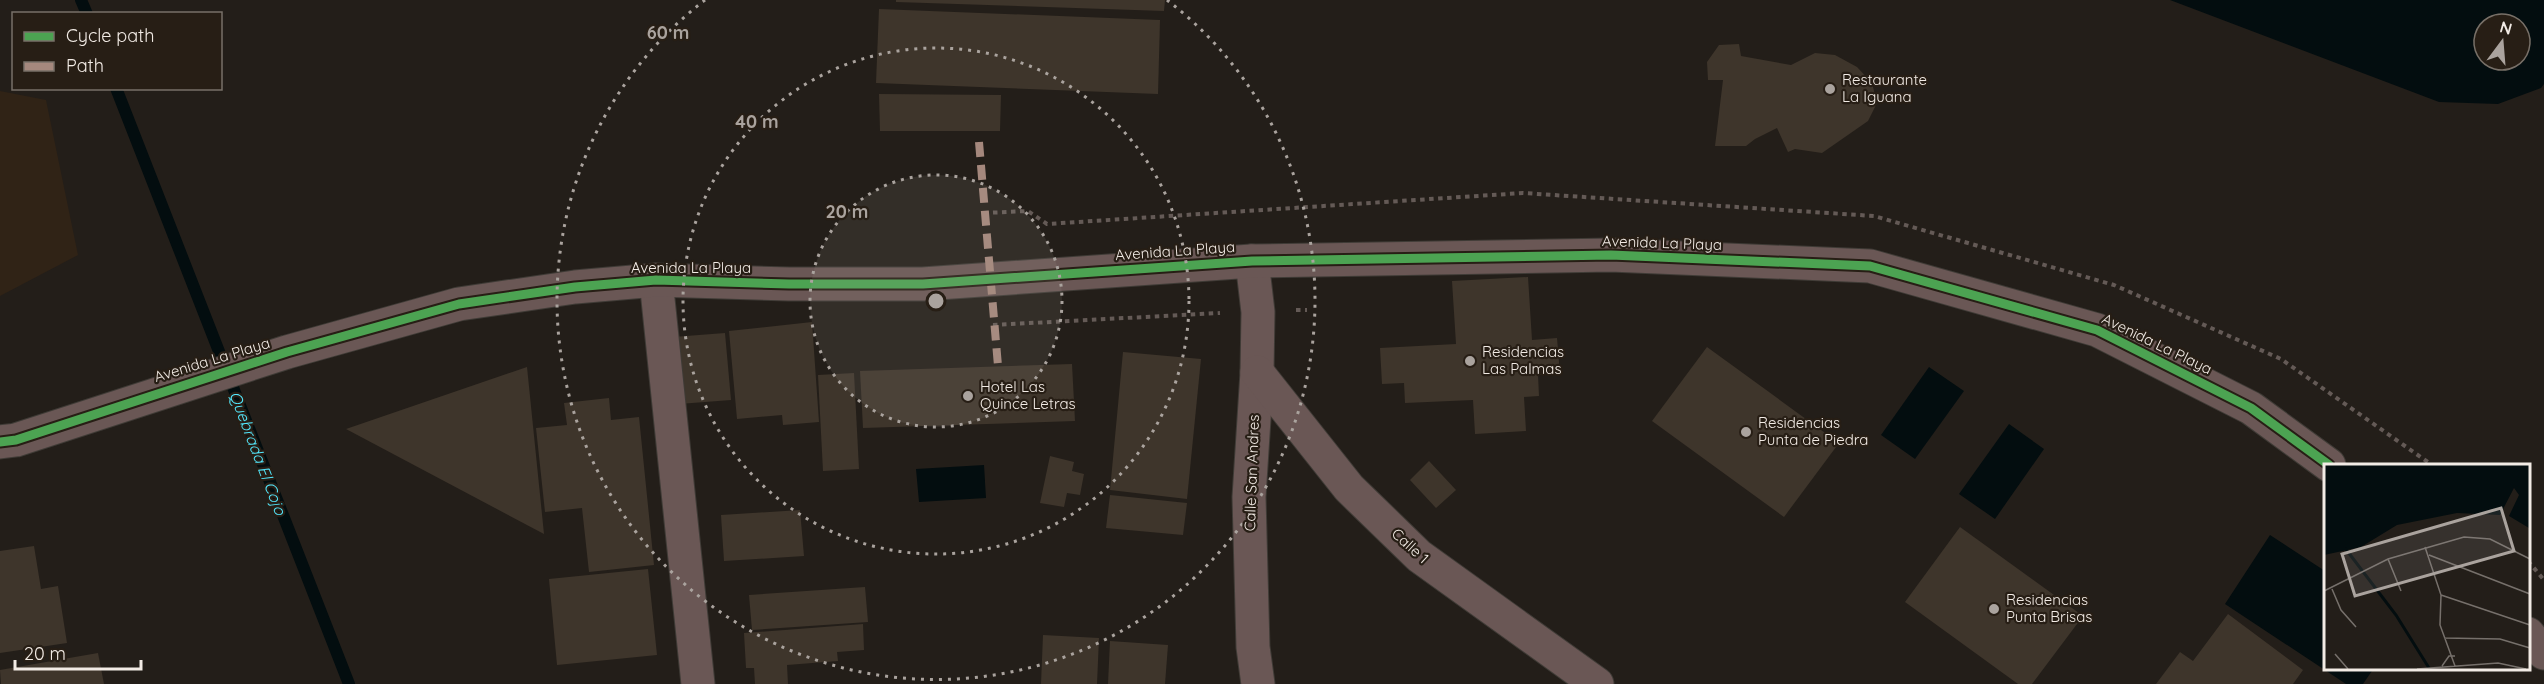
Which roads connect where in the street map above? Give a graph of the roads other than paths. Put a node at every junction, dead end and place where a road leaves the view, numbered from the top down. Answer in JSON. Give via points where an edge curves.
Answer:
{"nodes":[{"id":1,"x":1252,"y":261,"type":"junction"},
{"id":2,"x":656,"y":280,"type":"junction"},
{"id":3,"x":1257,"y":372,"type":"junction"},
{"id":4,"x":8,"y":441,"type":"edge"},
{"id":5,"x":2328,"y":464,"type":"edge"},
{"id":6,"x":2529,"y":635,"type":"edge"},
{"id":7,"x":2544,"y":653,"type":"edge"},
{"id":8,"x":698,"y":684,"type":"edge"},
{"id":9,"x":1258,"y":684,"type":"edge"},
{"id":10,"x":1597,"y":684,"type":"edge"}],
"edges":[{"from":1,"to":2,"type":"street","name":"Avenida La Playa","via":[[923,284]]},
{"from":1,"to":3,"type":"street","name":"Calle San Andres","via":[[1258,312]]},
{"from":1,"to":5,"type":"street","name":"Avenida La Playa","via":[[1611,255],[1870,266],[2097,330],[2251,408]]},
{"from":2,"to":4,"type":"street","name":"Avenida La Playa","via":[[459,304],[287,352]]},
{"from":2,"to":8,"type":"street"},
{"from":3,"to":9,"type":"street","name":"Calle San Andres","via":[[1249,497],[1253,647]]},
{"from":3,"to":10,"type":"street","name":"Calle 1","via":[[1349,488],[1419,556]]},
{"from":6,"to":7,"type":"street"}]}
